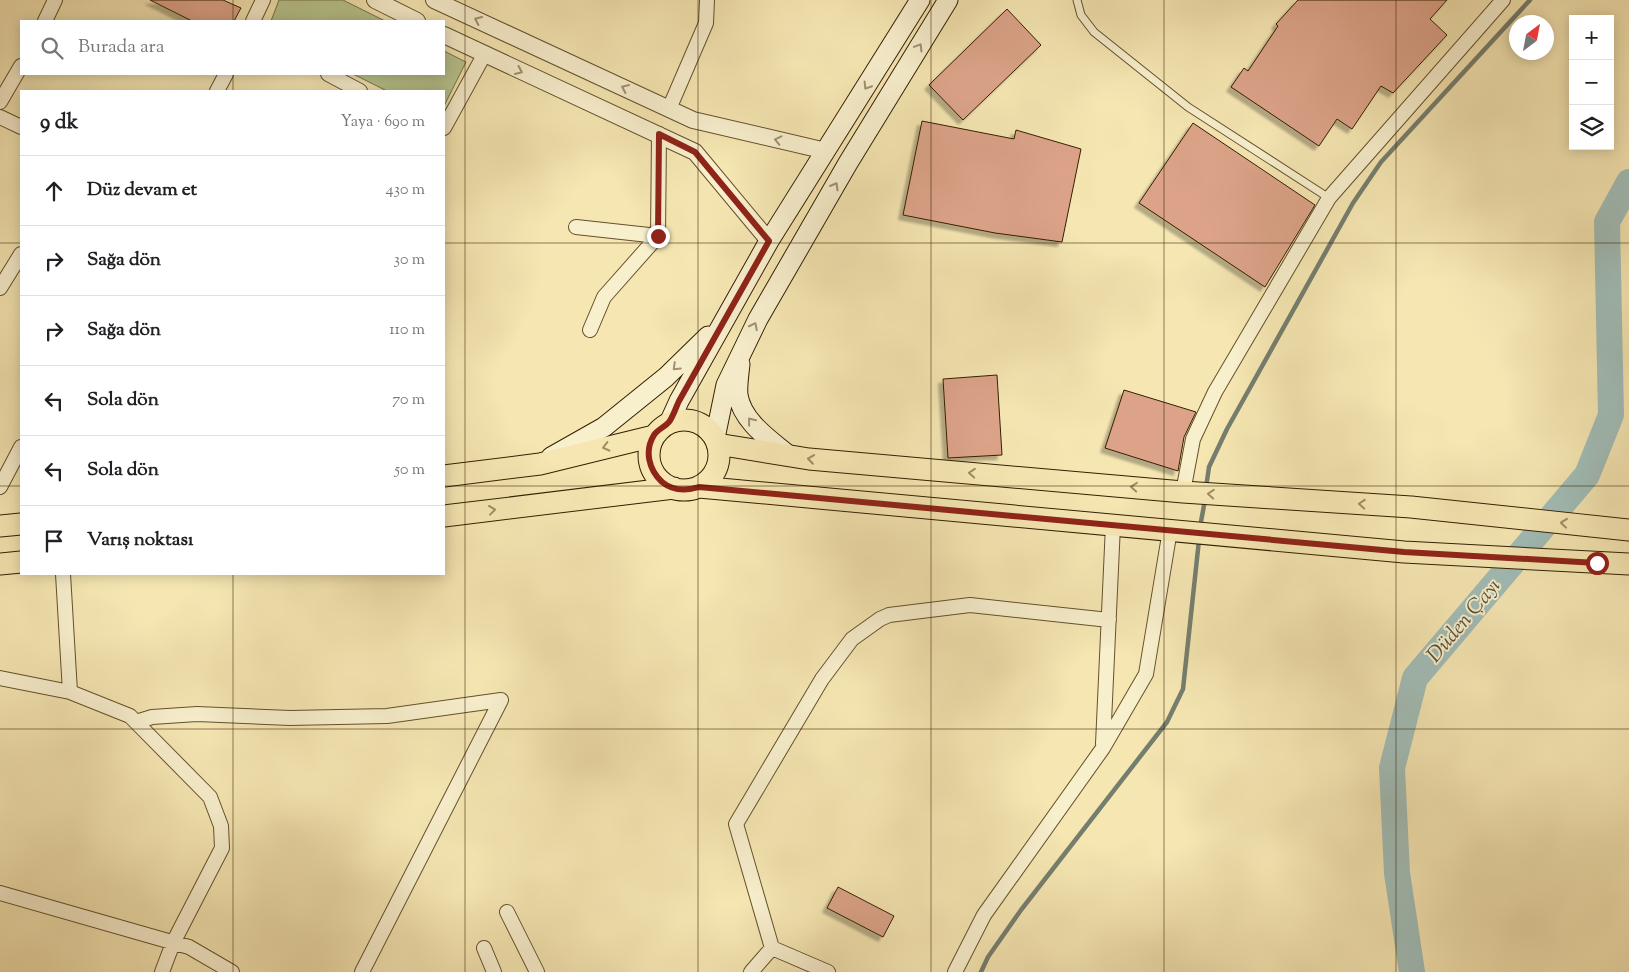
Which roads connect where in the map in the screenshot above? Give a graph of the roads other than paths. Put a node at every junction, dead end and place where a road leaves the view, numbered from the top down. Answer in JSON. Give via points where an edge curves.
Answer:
{"nodes":[{"id":1,"x":55,"y":0,"type":"edge"},
{"id":2,"x":263,"y":0,"type":"edge"},
{"id":3,"x":375,"y":0,"type":"edge"},
{"id":4,"x":707,"y":0,"type":"edge"},
{"id":5,"x":920,"y":0,"type":"edge"},
{"id":6,"x":948,"y":0,"type":"edge"},
{"id":7,"x":1077,"y":0,"type":"edge"},
{"id":8,"x":1503,"y":0,"type":"edge"},
{"id":9,"x":437,"y":1,"type":"edge"},
{"id":10,"x":45,"y":20,"type":"edge"},
{"id":11,"x":253,"y":20,"type":"edge"},
{"id":12,"x":415,"y":20,"type":"edge"},
{"id":13,"x":445,"y":36,"type":"edge"},
{"id":14,"x":484,"y":55,"type":"junction"},
{"id":15,"x":20,"y":68,"type":"edge"},
{"id":16,"x":225,"y":75,"type":"edge"},
{"id":17,"x":330,"y":75,"type":"edge"},
{"id":18,"x":218,"y":90,"type":"edge"},
{"id":19,"x":358,"y":90,"type":"edge"},
{"id":20,"x":0,"y":102,"type":"edge"},
{"id":21,"x":669,"y":108,"type":"junction"},
{"id":22,"x":0,"y":117,"type":"edge"},
{"id":23,"x":445,"y":126,"type":"edge"},
{"id":24,"x":20,"y":127,"type":"edge"},
{"id":25,"x":659,"y":134,"type":"junction"},
{"id":26,"x":826,"y":151,"type":"junction"},
{"id":27,"x":1329,"y":198,"type":"junction"},
{"id":28,"x":576,"y":227,"type":"dead end"},
{"id":29,"x":658,"y":236,"type":"junction"},
{"id":30,"x":769,"y":241,"type":"junction"},
{"id":31,"x":20,"y":256,"type":"edge"},
{"id":32,"x":0,"y":288,"type":"edge"},
{"id":33,"x":724,"y":321,"type":"junction"},
{"id":34,"x":590,"y":330,"type":"dead end"},
{"id":35,"x":740,"y":352,"type":"junction"},
{"id":36,"x":661,"y":429,"type":"junction"},
{"id":37,"x":716,"y":441,"type":"junction"},
{"id":38,"x":20,"y":449,"type":"edge"},
{"id":39,"x":787,"y":454,"type":"junction"},
{"id":40,"x":540,"y":464,"type":"junction"},
{"id":41,"x":445,"y":476,"type":"edge"},
{"id":42,"x":0,"y":487,"type":"edge"},
{"id":43,"x":699,"y":487,"type":"junction"},
{"id":44,"x":674,"y":488,"type":"junction"},
{"id":45,"x":1183,"y":492,"type":"junction"},
{"id":46,"x":445,"y":516,"type":"edge"},
{"id":47,"x":20,"y":524,"type":"edge"},
{"id":48,"x":1113,"y":525,"type":"junction"},
{"id":49,"x":0,"y":526,"type":"edge"},
{"id":50,"x":1621,"y":529,"type":"edge"},
{"id":51,"x":1170,"y":530,"type":"junction"},
{"id":52,"x":20,"y":562,"type":"edge"},
{"id":53,"x":0,"y":564,"type":"edge"},
{"id":54,"x":1629,"y":564,"type":"edge"},
{"id":55,"x":63,"y":575,"type":"edge"},
{"id":56,"x":1109,"y":620,"type":"junction"},
{"id":57,"x":0,"y":678,"type":"edge"},
{"id":58,"x":70,"y":692,"type":"junction"},
{"id":59,"x":136,"y":722,"type":"junction"},
{"id":60,"x":1103,"y":748,"type":"junction"},
{"id":61,"x":0,"y":893,"type":"edge"},
{"id":62,"x":507,"y":912,"type":"dead end"},
{"id":63,"x":173,"y":943,"type":"junction"},
{"id":64,"x":484,"y":948,"type":"dead end"},
{"id":65,"x":772,"y":948,"type":"junction"},
{"id":66,"x":162,"y":972,"type":"edge"},
{"id":67,"x":232,"y":972,"type":"edge"},
{"id":68,"x":362,"y":972,"type":"edge"},
{"id":69,"x":494,"y":972,"type":"edge"},
{"id":70,"x":537,"y":972,"type":"edge"},
{"id":71,"x":751,"y":972,"type":"edge"},
{"id":72,"x":828,"y":972,"type":"edge"},
{"id":73,"x":955,"y":972,"type":"edge"}],
"edges":[{"from":1,"to":10,"type":"street"},
{"from":2,"to":11,"type":"street"},
{"from":3,"to":12,"type":"street"},
{"from":4,"to":21,"type":"street","via":[[706,24]]},
{"from":5,"to":26,"type":"main road","one_way":true},
{"from":35,"to":6,"type":"main road","one_way":true,"via":[[843,172]]},
{"from":7,"to":27,"type":"lane","via":[[1081,15],[1094,32],[1188,107]]},
{"from":8,"to":27,"type":"street"},
{"from":21,"to":9,"type":"street","one_way":true},
{"from":13,"to":14,"type":"street"},
{"from":14,"to":23,"type":"street"},
{"from":14,"to":25,"type":"street","one_way":true},
{"from":15,"to":20,"type":"street"},
{"from":16,"to":18,"type":"street"},
{"from":17,"to":19,"type":"street"},
{"from":26,"to":21,"type":"street","one_way":true,"via":[[693,120]]},
{"from":22,"to":24,"type":"street"},
{"from":25,"to":29,"type":"street"},
{"from":25,"to":30,"type":"street","via":[[695,152]]},
{"from":26,"to":30,"type":"main road"},
{"from":27,"to":45,"type":"street","via":[[1215,392],[1193,439]]},
{"from":28,"to":29,"type":"street"},
{"from":29,"to":34,"type":"street","via":[[604,297]]},
{"from":30,"to":33,"type":"main road"},
{"from":31,"to":32,"type":"street"},
{"from":33,"to":36,"type":"main road"},
{"from":33,"to":40,"type":"main road","one_way":true,"via":[[666,377],[604,427]]},
{"from":35,"to":37,"type":"main road","via":[[726,385]]},
{"from":39,"to":35,"type":"main road","one_way":true,"via":[[762,434],[747,416],[738,396]]},
{"from":36,"to":37,"type":"main road","via":[[690,420],[700,423]]},
{"from":36,"to":40,"type":"main road","one_way":true},
{"from":36,"to":44,"type":"main road","via":[[648,457],[656,476]]},
{"from":37,"to":39,"type":"main road"},
{"from":37,"to":43,"type":"main road","via":[[719,460],[715,471]]},
{"from":38,"to":42,"type":"street"},
{"from":45,"to":39,"type":"main road","one_way":true,"via":[[809,459]]},
{"from":40,"to":41,"type":"main road"},
{"from":43,"to":44,"type":"main road","via":[[691,490]]},
{"from":43,"to":48,"type":"main road"},
{"from":46,"to":44,"type":"main road","one_way":true},
{"from":50,"to":45,"type":"main road","one_way":true,"via":[[1410,507]]},
{"from":47,"to":49,"type":"main road"},
{"from":48,"to":51,"type":"main road"},
{"from":48,"to":56,"type":"street"},
{"from":51,"to":54,"type":"main road","via":[[1404,552]]},
{"from":51,"to":60,"type":"street","via":[[1146,674]]},
{"from":52,"to":53,"type":"main road"},
{"from":55,"to":58,"type":"street"},
{"from":56,"to":60,"type":"street"},
{"from":56,"to":65,"type":"street","via":[[970,605],[888,615],[852,639],[822,680],[736,824]]},
{"from":57,"to":58,"type":"street"},
{"from":58,"to":59,"type":"street","via":[[130,716]]},
{"from":59,"to":63,"type":"street","via":[[210,798],[221,826],[222,848]]},
{"from":59,"to":68,"type":"street","via":[[152,717],[198,714],[290,718],[387,716],[501,700]]},
{"from":60,"to":73,"type":"street","via":[[984,915]]},
{"from":61,"to":63,"type":"street"},
{"from":62,"to":70,"type":"street"},
{"from":63,"to":66,"type":"street"},
{"from":63,"to":67,"type":"street"},
{"from":64,"to":69,"type":"street"},
{"from":65,"to":71,"type":"street"},
{"from":65,"to":72,"type":"street"}]}
